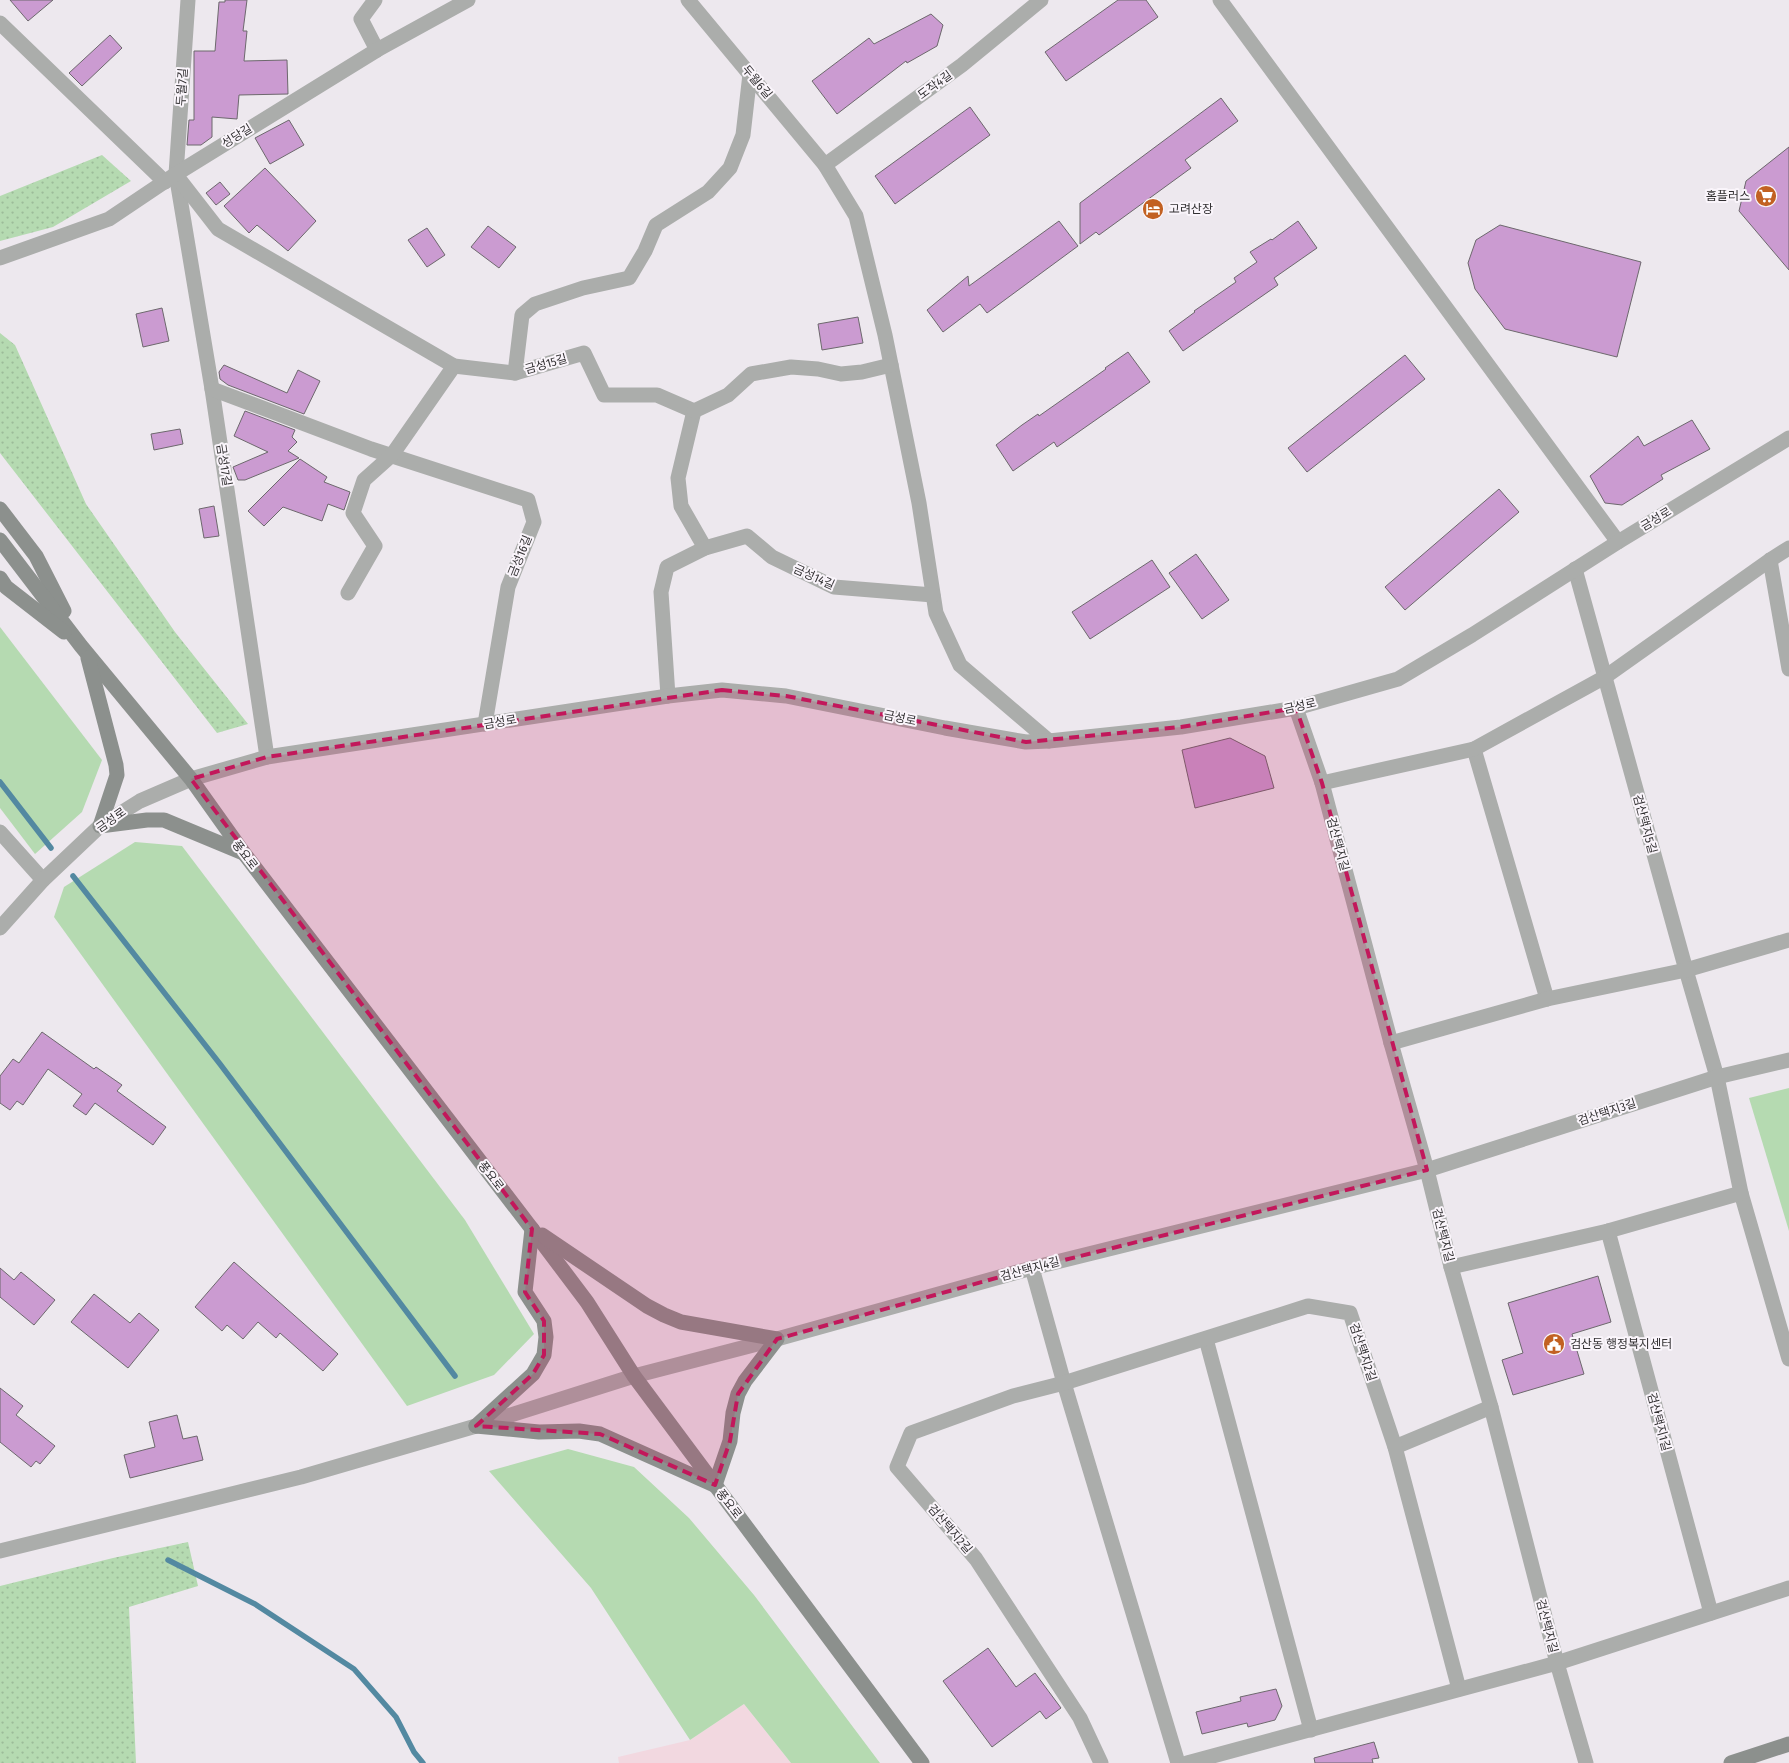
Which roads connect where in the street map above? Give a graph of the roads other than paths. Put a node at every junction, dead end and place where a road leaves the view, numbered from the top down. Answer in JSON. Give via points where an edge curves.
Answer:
{"nodes":[{"id":1,"x":188,"y":0,"type":"edge"},
{"id":2,"x":376,"y":0,"type":"edge"},
{"id":3,"x":468,"y":0,"type":"edge"},
{"id":4,"x":688,"y":0,"type":"edge"},
{"id":5,"x":1041,"y":0,"type":"edge"},
{"id":6,"x":1220,"y":0,"type":"edge"},
{"id":7,"x":0,"y":23,"type":"edge"},
{"id":8,"x":377,"y":50,"type":"junction"},
{"id":9,"x":750,"y":74,"type":"junction"},
{"id":10,"x":825,"y":165,"type":"junction"},
{"id":11,"x":170,"y":178,"type":"junction"},
{"id":12,"x":0,"y":258,"type":"edge"},
{"id":13,"x":891,"y":365,"type":"junction"},
{"id":14,"x":454,"y":366,"type":"junction"},
{"id":15,"x":514,"y":373,"type":"junction"},
{"id":16,"x":212,"y":389,"type":"junction"},
{"id":17,"x":694,"y":411,"type":"junction"},
{"id":18,"x":1789,"y":438,"type":"edge"},
{"id":19,"x":392,"y":456,"type":"junction"},
{"id":20,"x":0,"y":509,"type":"edge"},
{"id":21,"x":0,"y":540,"type":"edge"},
{"id":22,"x":1618,"y":542,"type":"junction"},
{"id":23,"x":705,"y":548,"type":"junction"},
{"id":24,"x":1789,"y":548,"type":"edge"},
{"id":25,"x":1770,"y":560,"type":"junction"},
{"id":26,"x":1575,"y":569,"type":"junction"},
{"id":27,"x":0,"y":578,"type":"edge"},
{"id":28,"x":348,"y":593,"type":"dead end"},
{"id":29,"x":933,"y":595,"type":"junction"},
{"id":30,"x":84,"y":649,"type":"junction"},
{"id":31,"x":1789,"y":669,"type":"edge"},
{"id":32,"x":1605,"y":677,"type":"junction"},
{"id":33,"x":668,"y":696,"type":"junction"},
{"id":34,"x":1296,"y":708,"type":"junction"},
{"id":35,"x":485,"y":724,"type":"junction"},
{"id":36,"x":1049,"y":741,"type":"junction"},
{"id":37,"x":1474,"y":749,"type":"junction"},
{"id":38,"x":268,"y":757,"type":"junction"},
{"id":39,"x":191,"y":779,"type":"junction"},
{"id":40,"x":1322,"y":783,"type":"junction"},
{"id":41,"x":100,"y":826,"type":"junction"},
{"id":42,"x":0,"y":832,"type":"edge"},
{"id":43,"x":243,"y":852,"type":"junction"},
{"id":44,"x":43,"y":880,"type":"junction"},
{"id":45,"x":0,"y":928,"type":"edge"},
{"id":46,"x":1789,"y":940,"type":"edge"},
{"id":47,"x":1686,"y":970,"type":"junction"},
{"id":48,"x":1547,"y":999,"type":"junction"},
{"id":49,"x":1391,"y":1043,"type":"junction"},
{"id":50,"x":1789,"y":1060,"type":"edge"},
{"id":51,"x":1717,"y":1077,"type":"junction"},
{"id":52,"x":1427,"y":1170,"type":"junction"},
{"id":53,"x":1741,"y":1193,"type":"junction"},
{"id":54,"x":532,"y":1229,"type":"junction"},
{"id":55,"x":1608,"y":1231,"type":"junction"},
{"id":56,"x":1451,"y":1267,"type":"junction"},
{"id":57,"x":1032,"y":1268,"type":"junction"},
{"id":58,"x":1784,"y":1322,"type":"edge"},
{"id":59,"x":777,"y":1339,"type":"junction"},
{"id":60,"x":1206,"y":1339,"type":"junction"},
{"id":61,"x":1789,"y":1359,"type":"edge"},
{"id":62,"x":634,"y":1376,"type":"junction"},
{"id":63,"x":1064,"y":1383,"type":"junction"},
{"id":64,"x":1491,"y":1407,"type":"junction"},
{"id":65,"x":476,"y":1426,"type":"junction"},
{"id":66,"x":1395,"y":1447,"type":"junction"},
{"id":67,"x":715,"y":1485,"type":"junction"},
{"id":68,"x":0,"y":1551,"type":"edge"},
{"id":69,"x":1789,"y":1588,"type":"edge"},
{"id":70,"x":1711,"y":1613,"type":"junction"},
{"id":71,"x":1557,"y":1663,"type":"junction"},
{"id":72,"x":1459,"y":1690,"type":"junction"},
{"id":73,"x":1311,"y":1730,"type":"junction"},
{"id":74,"x":1789,"y":1744,"type":"edge"},
{"id":75,"x":922,"y":1763,"type":"edge"},
{"id":76,"x":1101,"y":1763,"type":"edge"},
{"id":77,"x":1178,"y":1763,"type":"edge"},
{"id":78,"x":1187,"y":1763,"type":"edge"},
{"id":79,"x":1586,"y":1763,"type":"edge"},
{"id":80,"x":1731,"y":1763,"type":"edge"}],
"edges":[{"from":1,"to":11,"type":"street","name":"두월7길"},
{"from":2,"to":8,"type":"street","via":[[361,18]]},
{"from":3,"to":8,"type":"street","name":"성당길"},
{"from":4,"to":9,"type":"street","name":"두월6길"},
{"from":5,"to":10,"type":"street","name":"도작4길","via":[[962,65]]},
{"from":6,"to":22,"type":"street"},
{"from":7,"to":11,"type":"street","name":"금성15길"},
{"from":8,"to":11,"type":"street","name":"성당길"},
{"from":9,"to":10,"type":"street","name":"두월6길"},
{"from":9,"to":15,"type":"street","via":[[742,135],[730,168],[708,192],[656,225],[646,251],[629,278],[583,288],[535,304],[522,315]]},
{"from":10,"to":13,"type":"street","via":[[856,216]]},
{"from":11,"to":12,"type":"street","name":"성당길","via":[[109,219]]},
{"from":11,"to":14,"type":"street","name":"금성15길","via":[[218,230]]},
{"from":11,"to":16,"type":"street","name":"금성17길"},
{"from":13,"to":17,"type":"street","via":[[840,374],[791,367],[751,374],[728,394]]},
{"from":13,"to":29,"type":"street","via":[[919,503]]},
{"from":14,"to":15,"type":"street","name":"금성15길"},
{"from":14,"to":19,"type":"street"},
{"from":15,"to":17,"type":"street","name":"금성15길","via":[[584,354],[604,396],[657,395]]},
{"from":16,"to":19,"type":"street","name":"금성16길"},
{"from":16,"to":38,"type":"street","name":"금성17길"},
{"from":17,"to":23,"type":"street","via":[[678,478],[682,506]]},
{"from":18,"to":22,"type":"street","name":"금성로"},
{"from":19,"to":28,"type":"street","via":[[364,480],[353,513],[376,546]]},
{"from":19,"to":35,"type":"street","name":"금성16길","via":[[528,500],[534,522],[508,587]]},
{"from":20,"to":30,"type":"main road","via":[[36,556]]},
{"from":21,"to":30,"type":"main road","name":"풍요로"},
{"from":22,"to":26,"type":"street","name":"금성로"},
{"from":23,"to":29,"type":"street","name":"금성14길","via":[[747,536],[772,557],[834,587]]},
{"from":23,"to":33,"type":"street","via":[[667,567],[661,592]]},
{"from":24,"to":25,"type":"street"},
{"from":25,"to":31,"type":"street"},
{"from":25,"to":32,"type":"street"},
{"from":26,"to":32,"type":"street","name":"검산택지5길"},
{"from":26,"to":34,"type":"street","name":"금성로","via":[[1398,679]]},
{"from":27,"to":30,"type":"main road","via":[[6,587]]},
{"from":29,"to":36,"type":"street","via":[[936,613],[960,666]]},
{"from":30,"to":39,"type":"main road","name":"풍요로"},
{"from":30,"to":41,"type":"main road","via":[[117,775]]},
{"from":32,"to":37,"type":"street"},
{"from":32,"to":47,"type":"street","name":"검산택지5길"},
{"from":33,"to":35,"type":"street","name":"금성로"},
{"from":33,"to":36,"type":"street","name":"금성로","via":[[722,690],[786,696],[1026,742]]},
{"from":34,"to":36,"type":"street","name":"금성로","via":[[1181,727]]},
{"from":34,"to":40,"type":"street","name":"검산택지길"},
{"from":35,"to":38,"type":"street","name":"금성로"},
{"from":37,"to":40,"type":"street"},
{"from":37,"to":48,"type":"street"},
{"from":38,"to":39,"type":"street","name":"금성로"},
{"from":39,"to":41,"type":"street","name":"금성로","via":[[140,801]]},
{"from":39,"to":43,"type":"main road","name":"풍요로"},
{"from":40,"to":49,"type":"street","name":"검산택지길"},
{"from":41,"to":43,"type":"main road","via":[[164,820]]},
{"from":41,"to":44,"type":"street","name":"금성로"},
{"from":42,"to":44,"type":"street"},
{"from":43,"to":54,"type":"main road","name":"풍요로"},
{"from":44,"to":45,"type":"street","name":"금성로"},
{"from":46,"to":47,"type":"street"},
{"from":47,"to":48,"type":"street"},
{"from":47,"to":51,"type":"street","name":"검산택지5길"},
{"from":48,"to":49,"type":"street"},
{"from":49,"to":52,"type":"street","name":"검산택지길"},
{"from":50,"to":51,"type":"street","name":"검산택지3길"},
{"from":51,"to":52,"type":"street","name":"검산택지3길"},
{"from":51,"to":53,"type":"street"},
{"from":52,"to":56,"type":"street","name":"검산택지길"},
{"from":52,"to":57,"type":"street","name":"검산택지4길"},
{"from":53,"to":55,"type":"street"},
{"from":53,"to":58,"type":"street"},
{"from":54,"to":59,"type":"main road","via":[[664,1315],[681,1322]]},
{"from":54,"to":62,"type":"main road","name":"풍요로","via":[[587,1302]]},
{"from":54,"to":65,"type":"main road","via":[[525,1292],[544,1321],[544,1355],[532,1374]]},
{"from":55,"to":56,"type":"street"},
{"from":55,"to":70,"type":"street","name":"검산택지1길"},
{"from":56,"to":64,"type":"street","name":"검산택지길"},
{"from":57,"to":59,"type":"street","name":"검산택지4길"},
{"from":57,"to":63,"type":"street"},
{"from":58,"to":61,"type":"street"},
{"from":59,"to":62,"type":"street","name":"검산택지4길"},
{"from":59,"to":67,"type":"main road","via":[[738,1394],[730,1441]]},
{"from":60,"to":63,"type":"street","name":"검산택지2길"},
{"from":60,"to":66,"type":"street","name":"검산택지2길","via":[[1308,1306],[1350,1314]]},
{"from":60,"to":73,"type":"street"},
{"from":62,"to":65,"type":"street","name":"검산택지4길"},
{"from":62,"to":67,"type":"main road","name":"풍요로"},
{"from":63,"to":76,"type":"street","name":"검산택지2길","via":[[1013,1396],[911,1433],[897,1467],[976,1559],[1080,1718]]},
{"from":63,"to":77,"type":"street"},
{"from":64,"to":66,"type":"street"},
{"from":64,"to":71,"type":"street","name":"검산택지길"},
{"from":65,"to":67,"type":"main road","via":[[600,1434]]},
{"from":65,"to":68,"type":"street","name":"검산택지4길","via":[[301,1477]]},
{"from":66,"to":72,"type":"street","name":"검산택지2길"},
{"from":67,"to":75,"type":"main road","name":"풍요로"},
{"from":69,"to":70,"type":"street"},
{"from":70,"to":71,"type":"street"},
{"from":71,"to":72,"type":"street"},
{"from":71,"to":79,"type":"street","name":"검산택지길"},
{"from":72,"to":73,"type":"street"},
{"from":73,"to":78,"type":"street"},
{"from":74,"to":80,"type":"main road"}]}
